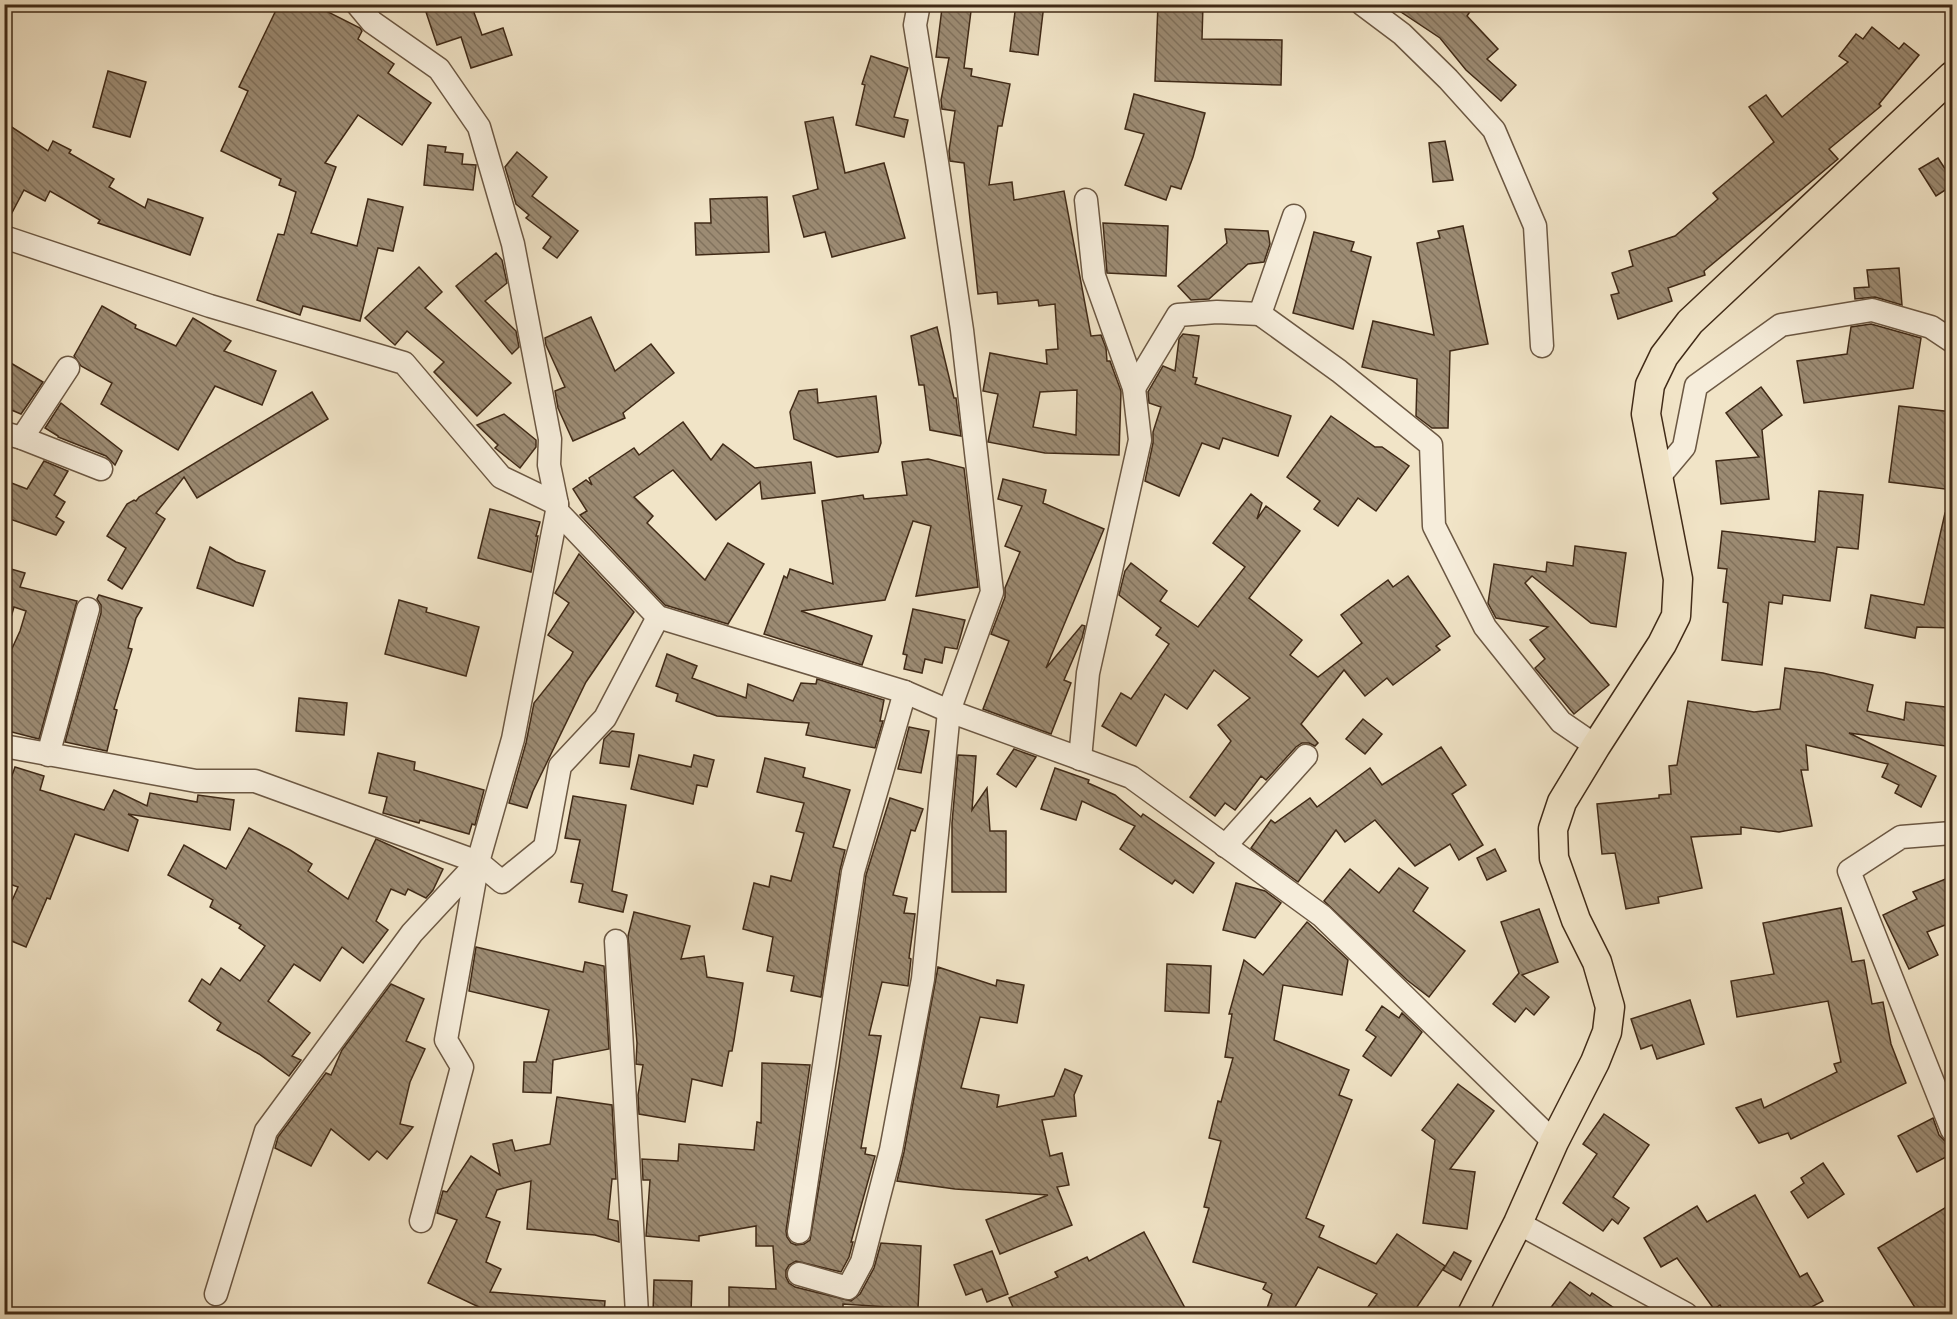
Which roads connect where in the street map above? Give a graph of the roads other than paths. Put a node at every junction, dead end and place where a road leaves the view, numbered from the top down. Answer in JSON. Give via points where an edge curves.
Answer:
{"nodes":[{"id":1,"x":357,"y":4,"type":"edge"},
{"id":2,"x":919,"y":4,"type":"edge"},
{"id":3,"x":1362,"y":4,"type":"edge"},
{"id":4,"x":1953,"y":76,"type":"edge"},
{"id":5,"x":1086,"y":200,"type":"dead end"},
{"id":6,"x":1294,"y":216,"type":"dead end"},
{"id":7,"x":4,"y":237,"type":"edge"},
{"id":8,"x":1260,"y":314,"type":"junction"},
{"id":9,"x":1953,"y":341,"type":"edge"},
{"id":10,"x":1542,"y":346,"type":"dead end"},
{"id":11,"x":68,"y":368,"type":"dead end"},
{"id":12,"x":1134,"y":388,"type":"junction"},
{"id":13,"x":13,"y":436,"type":"edge"},
{"id":14,"x":101,"y":469,"type":"dead end"},
{"id":15,"x":1658,"y":478,"type":"junction"},
{"id":16,"x":557,"y":508,"type":"junction"},
{"id":17,"x":88,"y":609,"type":"dead end"},
{"id":18,"x":658,"y":617,"type":"junction"},
{"id":19,"x":905,"y":692,"type":"junction"},
{"id":20,"x":950,"y":711,"type":"junction"},
{"id":21,"x":1596,"y":746,"type":"junction"},
{"id":22,"x":7,"y":754,"type":"edge"},
{"id":23,"x":48,"y":754,"type":"junction"},
{"id":24,"x":1306,"y":756,"type":"dead end"},
{"id":25,"x":1080,"y":759,"type":"junction"},
{"id":26,"x":1952,"y":831,"type":"edge"},
{"id":27,"x":1225,"y":846,"type":"junction"},
{"id":28,"x":478,"y":862,"type":"junction"},
{"id":29,"x":616,"y":940,"type":"dead end"},
{"id":30,"x":1953,"y":1130,"type":"edge"},
{"id":31,"x":1554,"y":1142,"type":"junction"},
{"id":32,"x":421,"y":1221,"type":"dead end"},
{"id":33,"x":1518,"y":1223,"type":"junction"},
{"id":34,"x":799,"y":1232,"type":"dead end"},
{"id":35,"x":799,"y":1274,"type":"dead end"},
{"id":36,"x":216,"y":1294,"type":"dead end"},
{"id":37,"x":637,"y":1314,"type":"edge"},
{"id":38,"x":1472,"y":1314,"type":"edge"},
{"id":39,"x":1686,"y":1314,"type":"edge"}],
"edges":[{"from":1,"to":16,"type":"street","via":[[372,22],[439,69],[479,127],[513,244],[550,439],[549,465]]},
{"from":2,"to":20,"type":"street","via":[[915,26],[962,330],[993,592]]},
{"from":3,"to":10,"type":"street","via":[[1402,34],[1494,130],[1535,226]]},
{"from":4,"to":15,"type":"main road","via":[[1690,322],[1664,356],[1650,385],[1646,414]]},
{"from":5,"to":12,"type":"street","via":[[1094,276]]},
{"from":6,"to":8,"type":"street"},
{"from":7,"to":16,"type":"street","via":[[210,306],[404,363],[501,477]]},
{"from":8,"to":12,"type":"street","via":[[1178,315]]},
{"from":8,"to":21,"type":"street","via":[[1431,445],[1434,526],[1485,627],[1561,722]]},
{"from":9,"to":15,"type":"street","via":[[1931,327],[1872,310],[1781,325],[1696,386],[1684,447]]},
{"from":11,"to":13,"type":"street"},
{"from":12,"to":25,"type":"street","via":[[1140,440],[1088,673]]},
{"from":13,"to":14,"type":"street"},
{"from":15,"to":21,"type":"main road","via":[[1678,579],[1676,616]]},
{"from":16,"to":18,"type":"street"},
{"from":16,"to":28,"type":"street","via":[[513,739]]},
{"from":17,"to":23,"type":"street"},
{"from":18,"to":19,"type":"street"},
{"from":18,"to":28,"type":"street","via":[[605,718],[560,766],[545,847],[502,882]]},
{"from":19,"to":20,"type":"street"},
{"from":19,"to":34,"type":"street","via":[[853,872]]},
{"from":20,"to":25,"type":"street"},
{"from":20,"to":35,"type":"street","via":[[923,979],[891,1150],[862,1262],[848,1288]]},
{"from":21,"to":31,"type":"main road","via":[[1562,802],[1553,829],[1554,858],[1576,920],[1597,962],[1610,1007],[1607,1032],[1595,1062]]},
{"from":22,"to":23,"type":"street"},
{"from":23,"to":28,"type":"street","via":[[196,781],[255,781]]},
{"from":24,"to":27,"type":"street"},
{"from":25,"to":27,"type":"street","via":[[1131,777]]},
{"from":26,"to":30,"type":"street","via":[[1901,837],[1849,871]]},
{"from":27,"to":31,"type":"street","via":[[1322,916]]},
{"from":28,"to":32,"type":"street","via":[[446,1040],[462,1067]]},
{"from":28,"to":36,"type":"street","via":[[412,933],[266,1131]]},
{"from":29,"to":37,"type":"street"},
{"from":31,"to":33,"type":"main road"},
{"from":33,"to":38,"type":"main road"},
{"from":33,"to":39,"type":"street"}]}
